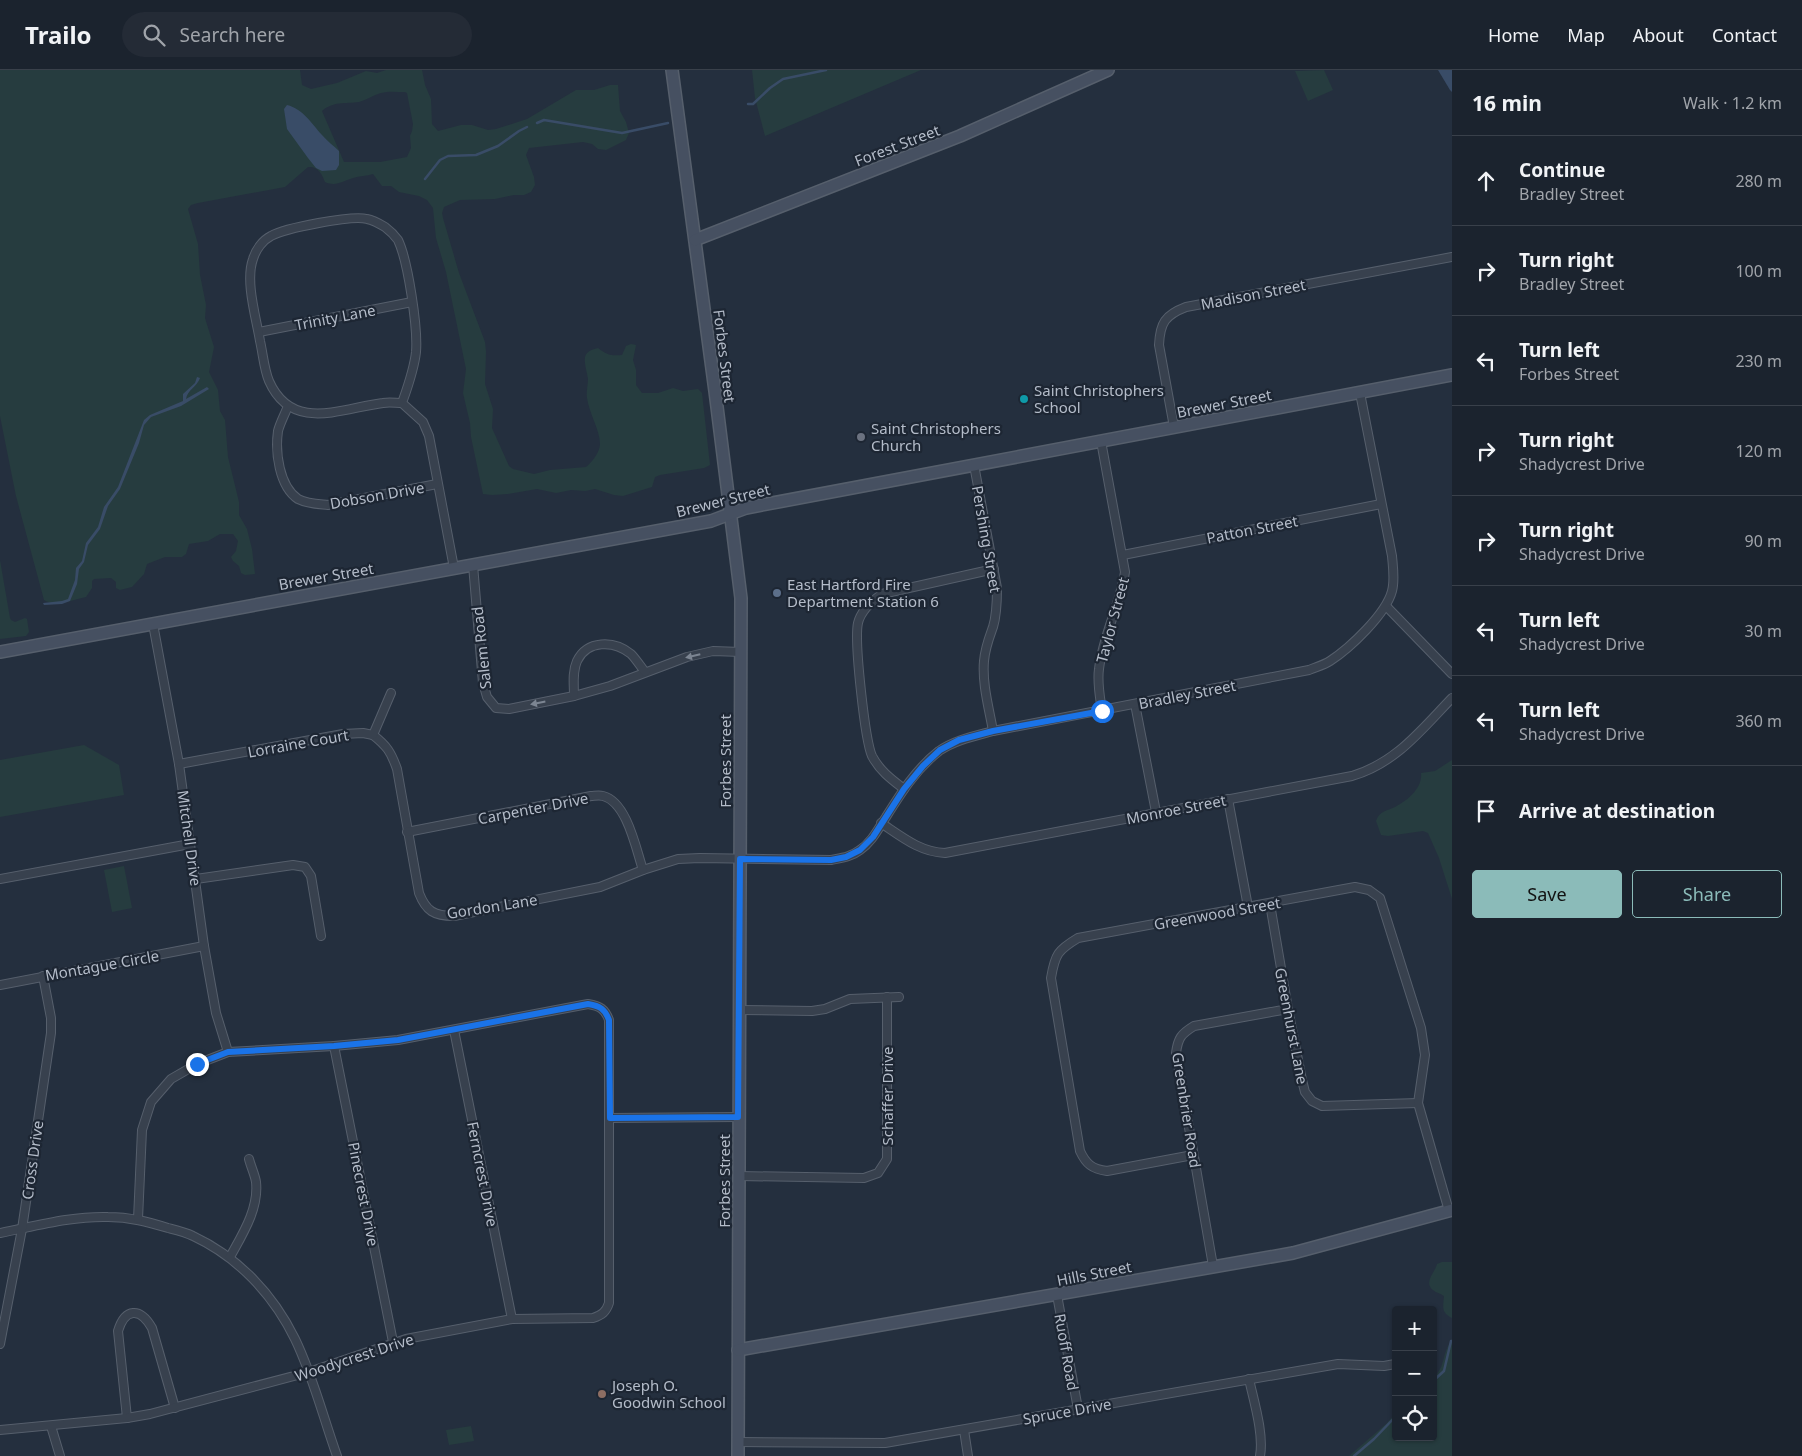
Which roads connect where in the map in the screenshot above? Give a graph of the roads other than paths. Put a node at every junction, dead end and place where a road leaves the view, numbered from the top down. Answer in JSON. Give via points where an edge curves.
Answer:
{"nodes":[{"id":1,"x":672,"y":70,"type":"edge"},
{"id":2,"x":1108,"y":70,"type":"edge"},
{"id":3,"x":695,"y":240,"type":"junction"},
{"id":4,"x":1452,"y":259,"type":"edge"},
{"id":5,"x":412,"y":302,"type":"junction"},
{"id":6,"x":259,"y":332,"type":"junction"},
{"id":7,"x":1452,"y":375,"type":"edge"},
{"id":8,"x":1360,"y":393,"type":"junction"},
{"id":9,"x":402,"y":403,"type":"junction"},
{"id":10,"x":288,"y":406,"type":"junction"},
{"id":11,"x":1174,"y":427,"type":"junction"},
{"id":12,"x":1101,"y":441,"type":"junction"},
{"id":13,"x":974,"y":465,"type":"junction"},
{"id":14,"x":437,"y":484,"type":"junction"},
{"id":15,"x":1381,"y":504,"type":"junction"},
{"id":16,"x":729,"y":515,"type":"junction"},
{"id":17,"x":1123,"y":555,"type":"junction"},
{"id":18,"x":473,"y":564,"type":"junction"},
{"id":19,"x":454,"y":568,"type":"junction"},
{"id":20,"x":994,"y":569,"type":"junction"},
{"id":21,"x":1386,"y":606,"type":"junction"},
{"id":22,"x":153,"y":624,"type":"junction"},
{"id":23,"x":0,"y":652,"type":"edge"},
{"id":24,"x":741,"y":652,"type":"junction"},
{"id":25,"x":645,"y":672,"type":"junction"},
{"id":26,"x":1452,"y":674,"type":"edge"},
{"id":27,"x":391,"y":693,"type":"dead end"},
{"id":28,"x":574,"y":696,"type":"junction"},
{"id":29,"x":1452,"y":698,"type":"edge"},
{"id":30,"x":1135,"y":704,"type":"junction"},
{"id":31,"x":1102,"y":711,"type":"junction"},
{"id":32,"x":993,"y":731,"type":"junction"},
{"id":33,"x":372,"y":736,"type":"junction"},
{"id":34,"x":179,"y":764,"type":"junction"},
{"id":35,"x":904,"y":789,"type":"junction"},
{"id":36,"x":1228,"y":799,"type":"junction"},
{"id":37,"x":1156,"y":812,"type":"junction"},
{"id":38,"x":881,"y":823,"type":"junction"},
{"id":39,"x":408,"y":832,"type":"junction"},
{"id":40,"x":190,"y":844,"type":"junction"},
{"id":41,"x":740,"y":859,"type":"junction"},
{"id":42,"x":643,"y":870,"type":"junction"},
{"id":43,"x":0,"y":879,"type":"edge"},
{"id":44,"x":196,"y":879,"type":"junction"},
{"id":45,"x":1270,"y":904,"type":"junction"},
{"id":46,"x":1248,"y":907,"type":"junction"},
{"id":47,"x":321,"y":936,"type":"dead end"},
{"id":48,"x":204,"y":946,"type":"junction"},
{"id":49,"x":43,"y":976,"type":"junction"},
{"id":50,"x":0,"y":985,"type":"edge"},
{"id":51,"x":886,"y":997,"type":"junction"},
{"id":52,"x":899,"y":997,"type":"dead end"},
{"id":53,"x":1288,"y":1009,"type":"junction"},
{"id":54,"x":740,"y":1010,"type":"junction"},
{"id":55,"x":454,"y":1030,"type":"junction"},
{"id":56,"x":334,"y":1046,"type":"junction"},
{"id":57,"x":228,"y":1052,"type":"junction"},
{"id":58,"x":1418,"y":1103,"type":"junction"},
{"id":59,"x":738,"y":1117,"type":"junction"},
{"id":60,"x":610,"y":1118,"type":"junction"},
{"id":61,"x":1194,"y":1155,"type":"junction"},
{"id":62,"x":249,"y":1159,"type":"dead end"},
{"id":63,"x":739,"y":1176,"type":"junction"},
{"id":64,"x":1451,"y":1211,"type":"edge"},
{"id":65,"x":138,"y":1219,"type":"junction"},
{"id":66,"x":22,"y":1229,"type":"junction"},
{"id":67,"x":0,"y":1233,"type":"edge"},
{"id":68,"x":230,"y":1257,"type":"junction"},
{"id":69,"x":1212,"y":1266,"type":"junction"},
{"id":70,"x":1057,"y":1295,"type":"junction"},
{"id":71,"x":512,"y":1319,"type":"junction"},
{"id":72,"x":393,"y":1342,"type":"junction"},
{"id":73,"x":0,"y":1344,"type":"edge"},
{"id":74,"x":738,"y":1350,"type":"junction"},
{"id":75,"x":1392,"y":1365,"type":"edge"},
{"id":76,"x":309,"y":1372,"type":"junction"},
{"id":77,"x":1249,"y":1379,"type":"junction"},
{"id":78,"x":175,"y":1408,"type":"junction"},
{"id":79,"x":1078,"y":1409,"type":"junction"},
{"id":80,"x":127,"y":1418,"type":"junction"},
{"id":81,"x":51,"y":1426,"type":"junction"},
{"id":82,"x":0,"y":1430,"type":"edge"},
{"id":83,"x":964,"y":1430,"type":"junction"},
{"id":84,"x":738,"y":1442,"type":"junction"},
{"id":85,"x":60,"y":1456,"type":"edge"},
{"id":86,"x":337,"y":1456,"type":"edge"},
{"id":87,"x":738,"y":1456,"type":"edge"},
{"id":88,"x":968,"y":1456,"type":"edge"},
{"id":89,"x":1260,"y":1456,"type":"edge"}],
"edges":[{"from":1,"to":3,"type":"main road","name":"Forbes Street"},
{"from":2,"to":3,"type":"main road","name":"Forest Street","via":[[960,136]]},
{"from":3,"to":16,"type":"main road","name":"Forbes Street"},
{"from":4,"to":11,"type":"street","name":"Madison Street","via":[[1186,307],[1174,312],[1164,321],[1159,345]]},
{"from":5,"to":6,"type":"street","name":"Trinity Lane"},
{"from":5,"to":6,"type":"street","via":[[404,256],[397,239],[385,227],[368,219],[352,218],[285,230],[270,236],[253,258],[251,288]]},
{"from":5,"to":9,"type":"street","via":[[416,351]]},
{"from":6,"to":10,"type":"street","via":[[269,381]]},
{"from":7,"to":8,"type":"main road","name":"Brewer Street"},
{"from":8,"to":11,"type":"main road","name":"Brewer Street"},
{"from":8,"to":15,"type":"street","name":"Bradley Street"},
{"from":9,"to":10,"type":"street","via":[[318,414]]},
{"from":9,"to":14,"type":"street","via":[[424,422]]},
{"from":10,"to":14,"type":"street","name":"Dobson Drive","via":[[278,431],[277,453],[287,487],[298,498],[312,504],[328,505]]},
{"from":11,"to":12,"type":"main road","name":"Brewer Street"},
{"from":12,"to":13,"type":"main road","name":"Brewer Street"},
{"from":12,"to":17,"type":"street","name":"Taylor Street"},
{"from":13,"to":16,"type":"main road","name":"Brewer Street","via":[[746,508]]},
{"from":13,"to":20,"type":"street","name":"Pershing Street"},
{"from":14,"to":19,"type":"street"},
{"from":15,"to":17,"type":"street","name":"Patton Street"},
{"from":15,"to":21,"type":"street","name":"Bradley Street","via":[[1394,574]]},
{"from":16,"to":18,"type":"main road","name":"Brewer Street","via":[[711,521]]},
{"from":16,"to":24,"type":"main road","name":"Forbes Street","via":[[740,588]]},
{"from":17,"to":31,"type":"street","name":"Taylor Street","via":[[1126,572],[1099,669]]},
{"from":18,"to":19,"type":"main road","name":"Brewer Street"},
{"from":28,"to":18,"type":"street","name":"Salem Road","one_way":true,"via":[[509,709],[496,708],[487,697],[483,683]]},
{"from":19,"to":22,"type":"main road","name":"Brewer Street"},
{"from":20,"to":32,"type":"street","name":"Pershing Street","via":[[998,607],[986,644],[983,679]]},
{"from":20,"to":35,"type":"street","via":[[882,594],[867,605],[858,621],[867,738],[881,771]]},
{"from":21,"to":26,"type":"street"},
{"from":21,"to":30,"type":"street","name":"Bradley Street","via":[[1346,649],[1329,662],[1309,670]]},
{"from":22,"to":23,"type":"main road","name":"Brewer Street"},
{"from":22,"to":34,"type":"street","name":"Mitchell Drive"},
{"from":24,"to":25,"type":"street","name":"Salem Road","one_way":true,"via":[[696,655]]},
{"from":24,"to":41,"type":"main road","name":"Forbes Street"},
{"from":25,"to":28,"type":"street","name":"Salem Road"},
{"from":25,"to":28,"type":"street","via":[[631,654],[616,645],[602,643],[586,650],[577,661],[573,678]]},
{"from":27,"to":33,"type":"street"},
{"from":29,"to":36,"type":"street","name":"Monroe Street","via":[[1400,751],[1369,771]]},
{"from":30,"to":31,"type":"street","name":"Bradley Street"},
{"from":30,"to":37,"type":"street"},
{"from":31,"to":32,"type":"street","name":"Bradley Street"},
{"from":32,"to":35,"type":"street","name":"Bradley Street","via":[[959,740],[940,750]]},
{"from":33,"to":34,"type":"street","name":"Lorraine Court","via":[[343,734]]},
{"from":33,"to":39,"type":"street","name":"Gordon Lane","via":[[391,752]]},
{"from":34,"to":40,"type":"street","name":"Mitchell Drive"},
{"from":35,"to":38,"type":"street","name":"Bradley Street"},
{"from":36,"to":37,"type":"street","name":"Monroe Street"},
{"from":36,"to":46,"type":"street"},
{"from":37,"to":38,"type":"street","name":"Monroe Street","via":[[945,853],[920,848]]},
{"from":38,"to":41,"type":"street","name":"Bradley Street","via":[[860,850],[846,857],[831,860]]},
{"from":39,"to":42,"type":"street","name":"Carpenter Drive","via":[[603,796],[615,803],[624,815]]},
{"from":39,"to":42,"type":"street","name":"Gordon Lane","via":[[424,906],[443,916],[600,887]]},
{"from":40,"to":43,"type":"street"},
{"from":40,"to":44,"type":"street","name":"Mitchell Drive"},
{"from":41,"to":42,"type":"street","name":"Gordon Lane","via":[[678,859]]},
{"from":41,"to":54,"type":"main road","name":"Forbes Street"},
{"from":44,"to":47,"type":"street","via":[[293,865],[305,867],[311,876]]},
{"from":44,"to":48,"type":"street","name":"Mitchell Drive"},
{"from":45,"to":46,"type":"street","name":"Greenwood Street"},
{"from":45,"to":53,"type":"street","name":"Greenhurst Lane"},
{"from":45,"to":58,"type":"street","name":"Greenwood Street","via":[[1355,888],[1369,890],[1380,898],[1421,1028],[1425,1055]]},
{"from":46,"to":61,"type":"street","name":"Greenwood Street","via":[[1078,938],[1063,947],[1054,960],[1051,978],[1080,1151],[1085,1162],[1094,1169],[1107,1171]]},
{"from":48,"to":49,"type":"street","name":"Montague Circle"},
{"from":48,"to":57,"type":"street","name":"Mitchell Drive","via":[[216,1013]]},
{"from":49,"to":50,"type":"street","name":"Montague Circle"},
{"from":49,"to":66,"type":"street","name":"Cross Drive","via":[[51,1033]]},
{"from":51,"to":52,"type":"street"},
{"from":51,"to":54,"type":"street","via":[[850,998],[825,1009]]},
{"from":51,"to":63,"type":"street","name":"Schaffer Drive","via":[[887,1159],[878,1173],[864,1178]]},
{"from":53,"to":58,"type":"street","name":"Greenhurst Lane","via":[[1305,1092],[1312,1101],[1322,1106]]},
{"from":53,"to":61,"type":"street","name":"Greenbrier Road","via":[[1194,1026],[1183,1032],[1176,1053]]},
{"from":54,"to":59,"type":"main road","name":"Forbes Street"},
{"from":55,"to":56,"type":"street","via":[[398,1040]]},
{"from":55,"to":60,"type":"street","via":[[588,1004],[605,1010],[609,1020]]},
{"from":55,"to":71,"type":"street","name":"Ferncrest Drive"},
{"from":56,"to":57,"type":"street"},
{"from":56,"to":72,"type":"street","name":"Pinecrest Drive"},
{"from":57,"to":65,"type":"street","via":[[171,1079],[151,1102],[142,1130]]},
{"from":58,"to":64,"type":"street","name":"Greenwood Street"},
{"from":59,"to":60,"type":"street"},
{"from":59,"to":63,"type":"main road","name":"Forbes Street"},
{"from":60,"to":71,"type":"street","name":"Woodycrest Drive","via":[[609,1303],[606,1310],[593,1318]]},
{"from":61,"to":69,"type":"street","name":"Greenbrier Road"},
{"from":62,"to":68,"type":"street","via":[[256,1183],[254,1210]]},
{"from":63,"to":74,"type":"main road","name":"Forbes Street"},
{"from":64,"to":69,"type":"main road","name":"Hills Street","via":[[1293,1253]]},
{"from":65,"to":66,"type":"street","via":[[76,1219]]},
{"from":65,"to":68,"type":"street","via":[[192,1236]]},
{"from":66,"to":67,"type":"street"},
{"from":66,"to":73,"type":"street","name":"Cross Drive"},
{"from":68,"to":76,"type":"street","via":[[255,1279],[275,1305]]},
{"from":69,"to":70,"type":"main road","name":"Hills Street"},
{"from":70,"to":74,"type":"main road","name":"Hills Street"},
{"from":70,"to":79,"type":"street","name":"Ruoff Road"},
{"from":71,"to":72,"type":"street","name":"Woodycrest Drive"},
{"from":72,"to":76,"type":"street","name":"Woodycrest Drive"},
{"from":74,"to":84,"type":"main road","name":"Forbes Street"},
{"from":75,"to":77,"type":"street","name":"Spruce Drive","via":[[1338,1364]]},
{"from":76,"to":78,"type":"street","name":"Woodycrest Drive"},
{"from":76,"to":86,"type":"street"},
{"from":77,"to":79,"type":"street","name":"Spruce Drive"},
{"from":77,"to":89,"type":"street","via":[[1260,1432]]},
{"from":78,"to":80,"type":"street","name":"Woodycrest Drive"},
{"from":78,"to":80,"type":"street","via":[[152,1328],[146,1317],[136,1312],[126,1315],[118,1331]]},
{"from":79,"to":83,"type":"street","name":"Spruce Drive"},
{"from":80,"to":81,"type":"street","name":"Woodycrest Drive"},
{"from":81,"to":82,"type":"street","name":"Woodycrest Drive"},
{"from":81,"to":85,"type":"street"},
{"from":83,"to":84,"type":"street","name":"Spruce Drive","via":[[885,1443]]},
{"from":83,"to":88,"type":"street"},
{"from":84,"to":87,"type":"main road","name":"Forbes Street"}]}
